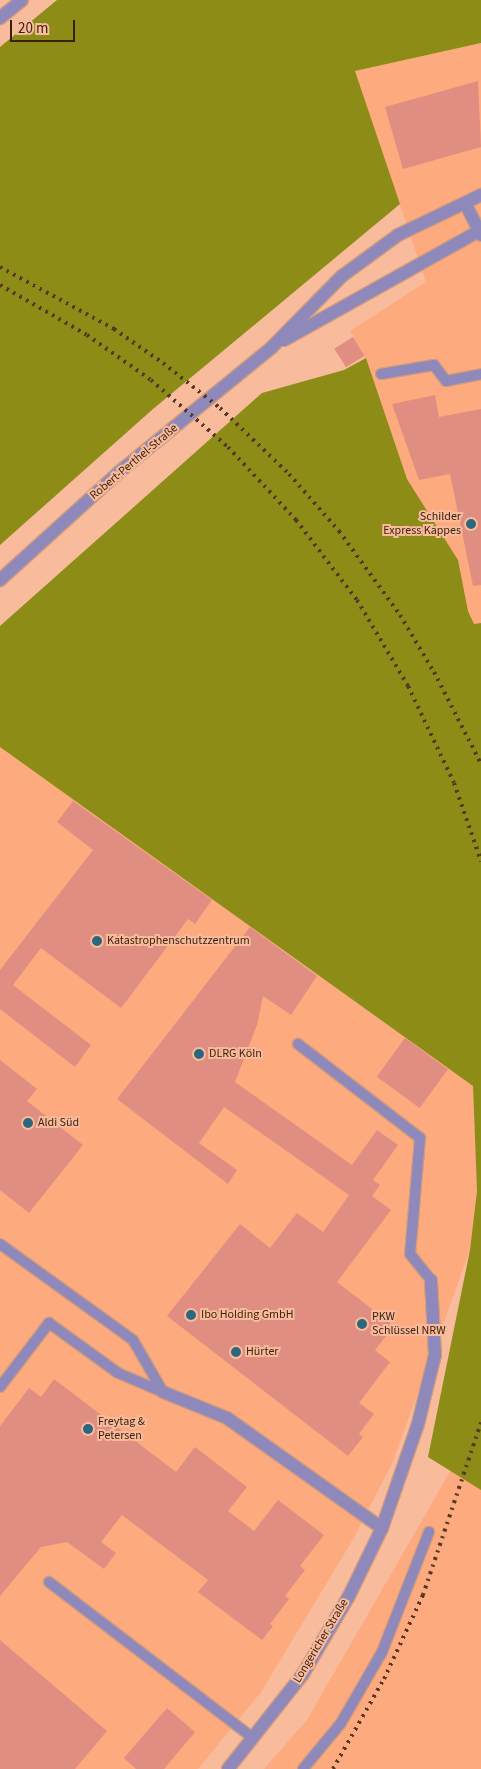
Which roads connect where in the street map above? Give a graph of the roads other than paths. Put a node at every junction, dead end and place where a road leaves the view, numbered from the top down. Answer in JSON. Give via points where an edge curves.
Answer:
{"nodes":[{"id":1,"x":22,"y":0,"type":"edge"},
{"id":2,"x":0,"y":18,"type":"edge"},
{"id":3,"x":481,"y":195,"type":"edge"},
{"id":4,"x":465,"y":202,"type":"junction"},
{"id":5,"x":481,"y":232,"type":"edge"},
{"id":6,"x":271,"y":348,"type":"junction"},
{"id":7,"x":381,"y":374,"type":"dead end"},
{"id":8,"x":481,"y":374,"type":"edge"},
{"id":9,"x":0,"y":580,"type":"edge"},
{"id":10,"x":298,"y":1044,"type":"dead end"},
{"id":11,"x":0,"y":1244,"type":"edge"},
{"id":12,"x":431,"y":1280,"type":"joint"},
{"id":13,"x":0,"y":1387,"type":"edge"},
{"id":14,"x":163,"y":1392,"type":"junction"},
{"id":15,"x":382,"y":1528,"type":"junction"},
{"id":16,"x":429,"y":1532,"type":"dead end"},
{"id":17,"x":49,"y":1582,"type":"dead end"},
{"id":18,"x":253,"y":1738,"type":"junction"},
{"id":19,"x":228,"y":1769,"type":"edge"},
{"id":20,"x":303,"y":1769,"type":"edge"}],
"edges":[{"from":1,"to":2,"type":"street"},
{"from":3,"to":4,"type":"street","name":"Robert-Perthel-Straße"},
{"from":4,"to":5,"type":"street"},
{"from":4,"to":6,"type":"street","name":"Robert-Perthel-Straße","via":[[398,235],[342,276]]},
{"from":5,"to":6,"type":"street","name":"Robert-Perthel-Straße"},
{"from":6,"to":9,"type":"street","name":"Robert-Perthel-Straße","via":[[120,472]]},
{"from":7,"to":8,"type":"lane","via":[[434,365],[446,381]]},
{"from":10,"to":12,"type":"lane","via":[[420,1138],[410,1254]]},
{"from":11,"to":14,"type":"lane","via":[[133,1340]]},
{"from":12,"to":15,"type":"street","name":"Longericher Straße","via":[[435,1355],[418,1424]]},
{"from":13,"to":14,"type":"lane","via":[[49,1323],[118,1373]]},
{"from":14,"to":15,"type":"street","via":[[227,1418]]},
{"from":15,"to":18,"type":"street","name":"Longericher Straße","via":[[349,1596],[303,1674]]},
{"from":16,"to":20,"type":"lane","via":[[382,1652],[341,1723]]},
{"from":17,"to":18,"type":"lane"},
{"from":18,"to":19,"type":"street","name":"Longericher Straße"}]}
